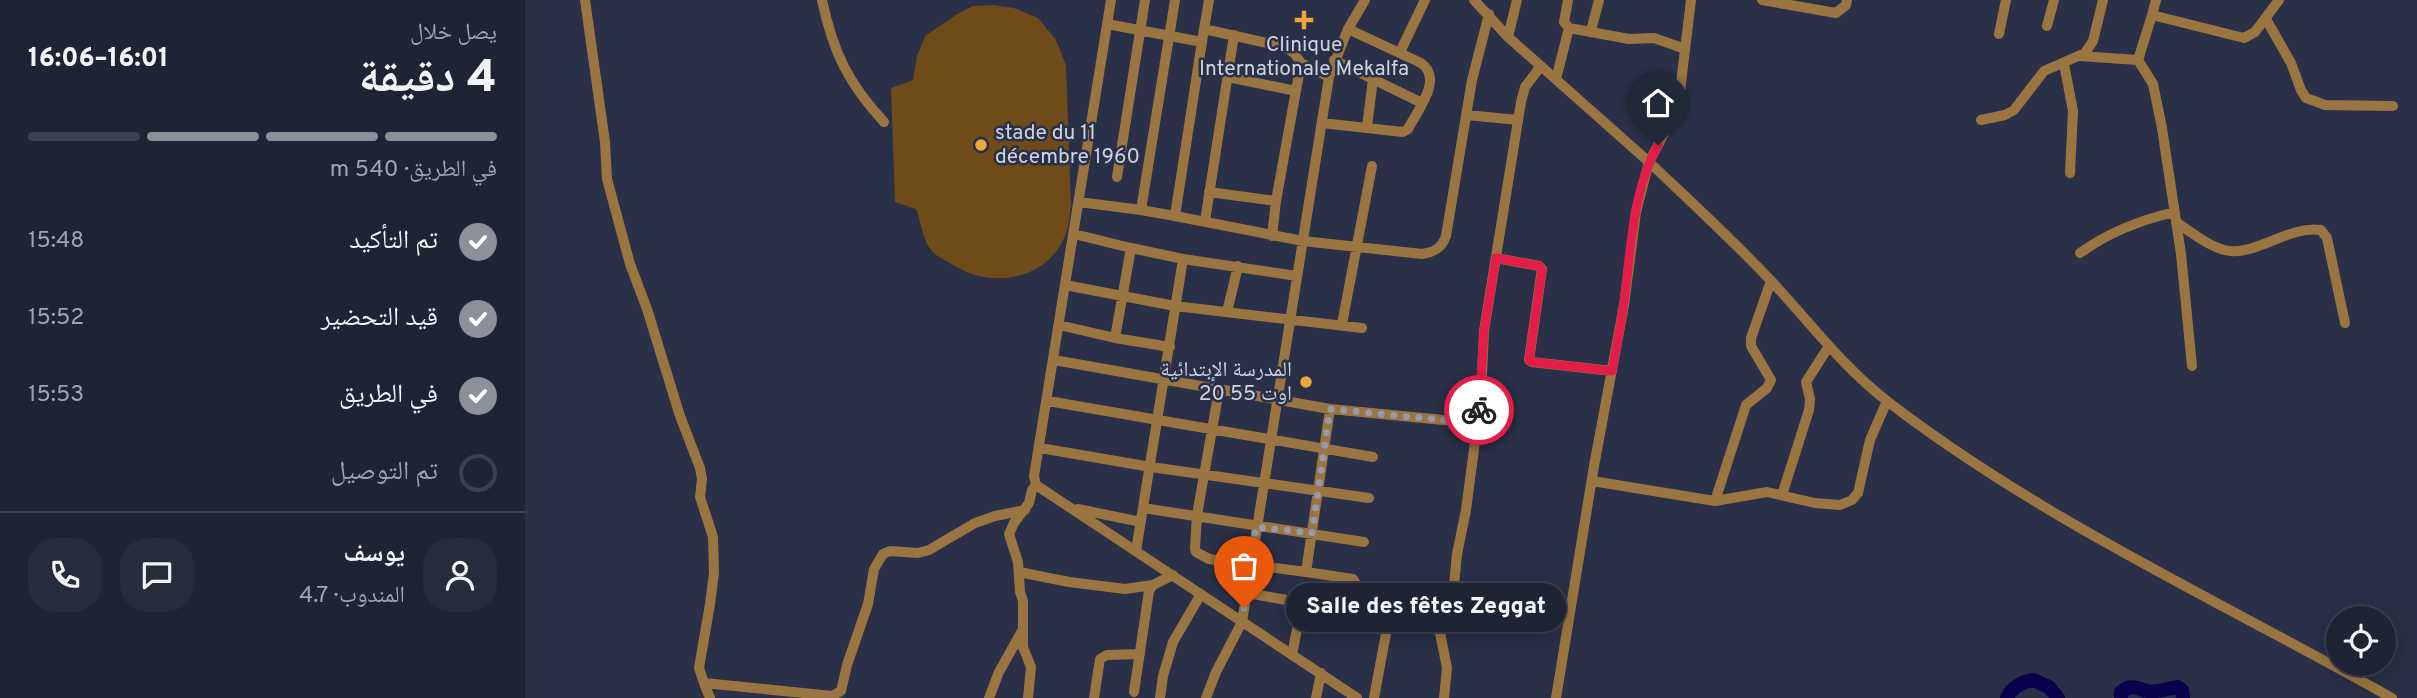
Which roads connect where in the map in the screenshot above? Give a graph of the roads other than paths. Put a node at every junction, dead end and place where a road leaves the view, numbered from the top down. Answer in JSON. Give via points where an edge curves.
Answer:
{"nodes":[{"id":1,"x":585,"y":0,"type":"edge"},
{"id":2,"x":822,"y":0,"type":"edge"},
{"id":3,"x":1111,"y":0,"type":"edge"},
{"id":4,"x":1145,"y":0,"type":"edge"},
{"id":5,"x":1175,"y":0,"type":"edge"},
{"id":6,"x":1209,"y":0,"type":"edge"},
{"id":7,"x":1365,"y":0,"type":"edge"},
{"id":8,"x":1425,"y":0,"type":"edge"},
{"id":9,"x":1474,"y":0,"type":"edge"},
{"id":10,"x":1517,"y":0,"type":"edge"},
{"id":11,"x":1568,"y":0,"type":"edge"},
{"id":12,"x":1599,"y":0,"type":"edge"},
{"id":13,"x":1691,"y":0,"type":"edge"},
{"id":14,"x":1762,"y":0,"type":"edge"},
{"id":15,"x":1847,"y":0,"type":"edge"},
{"id":16,"x":2006,"y":0,"type":"edge"},
{"id":17,"x":2054,"y":0,"type":"edge"},
{"id":18,"x":2103,"y":0,"type":"edge"},
{"id":19,"x":2156,"y":0,"type":"edge"},
{"id":20,"x":2279,"y":0,"type":"edge"},
{"id":21,"x":1489,"y":14,"type":"junction"},
{"id":22,"x":2152,"y":15,"type":"junction"},
{"id":23,"x":2266,"y":19,"type":"junction"},
{"id":24,"x":1107,"y":23,"type":"junction"},
{"id":25,"x":2047,"y":26,"type":"dead end"},
{"id":26,"x":1569,"y":28,"type":"junction"},
{"id":27,"x":1204,"y":29,"type":"junction"},
{"id":28,"x":1348,"y":29,"type":"junction"},
{"id":29,"x":1140,"y":30,"type":"junction"},
{"id":30,"x":1591,"y":31,"type":"junction"},
{"id":31,"x":2000,"y":34,"type":"dead end"},
{"id":32,"x":1234,"y":35,"type":"junction"},
{"id":33,"x":1169,"y":36,"type":"junction"},
{"id":34,"x":1509,"y":37,"type":"junction"},
{"id":35,"x":1202,"y":42,"type":"junction"},
{"id":36,"x":1685,"y":49,"type":"junction"},
{"id":37,"x":1400,"y":52,"type":"junction"},
{"id":38,"x":2080,"y":56,"type":"junction"},
{"id":39,"x":1334,"y":61,"type":"junction"},
{"id":40,"x":2139,"y":61,"type":"junction"},
{"id":41,"x":1301,"y":63,"type":"junction"},
{"id":42,"x":2064,"y":64,"type":"junction"},
{"id":43,"x":1541,"y":66,"type":"junction"},
{"id":44,"x":1228,"y":77,"type":"junction"},
{"id":45,"x":1329,"y":77,"type":"junction"},
{"id":46,"x":1373,"y":79,"type":"junction"},
{"id":47,"x":1556,"y":79,"type":"junction"},
{"id":48,"x":1296,"y":91,"type":"junction"},
{"id":49,"x":1422,"y":103,"type":"junction"},
{"id":50,"x":2393,"y":106,"type":"dead end"},
{"id":51,"x":1466,"y":115,"type":"junction"},
{"id":52,"x":1518,"y":120,"type":"junction"},
{"id":53,"x":1982,"y":120,"type":"dead end"},
{"id":54,"x":884,"y":122,"type":"dead end"},
{"id":55,"x":1322,"y":122,"type":"junction"},
{"id":56,"x":1367,"y":127,"type":"junction"},
{"id":57,"x":1649,"y":162,"type":"junction"},
{"id":58,"x":1372,"y":166,"type":"dead end"},
{"id":59,"x":2070,"y":173,"type":"dead end"},
{"id":60,"x":1117,"y":177,"type":"dead end"},
{"id":61,"x":1209,"y":192,"type":"junction"},
{"id":62,"x":1079,"y":201,"type":"junction"},
{"id":63,"x":1276,"y":201,"type":"junction"},
{"id":64,"x":1141,"y":210,"type":"junction"},
{"id":65,"x":1175,"y":216,"type":"junction"},
{"id":66,"x":2175,"y":217,"type":"junction"},
{"id":67,"x":1205,"y":221,"type":"junction"},
{"id":68,"x":1074,"y":234,"type":"junction"},
{"id":69,"x":1272,"y":236,"type":"junction"},
{"id":70,"x":1303,"y":241,"type":"junction"},
{"id":71,"x":1131,"y":248,"type":"junction"},
{"id":72,"x":1356,"y":248,"type":"junction"},
{"id":73,"x":2080,"y":253,"type":"dead end"},
{"id":74,"x":1496,"y":258,"type":"junction"},
{"id":75,"x":1183,"y":259,"type":"junction"},
{"id":76,"x":1238,"y":267,"type":"junction"},
{"id":77,"x":1297,"y":276,"type":"junction"},
{"id":78,"x":1771,"y":281,"type":"junction"},
{"id":79,"x":1065,"y":285,"type":"junction"},
{"id":80,"x":1122,"y":296,"type":"junction"},
{"id":81,"x":1175,"y":306,"type":"junction"},
{"id":82,"x":1227,"y":312,"type":"junction"},
{"id":83,"x":1289,"y":320,"type":"junction"},
{"id":84,"x":2345,"y":323,"type":"dead end"},
{"id":85,"x":1342,"y":324,"type":"junction"},
{"id":86,"x":1059,"y":325,"type":"junction"},
{"id":87,"x":1362,"y":328,"type":"dead end"},
{"id":88,"x":1115,"y":338,"type":"junction"},
{"id":89,"x":1829,"y":346,"type":"junction"},
{"id":90,"x":1170,"y":347,"type":"junction"},
{"id":91,"x":1054,"y":360,"type":"junction"},
{"id":92,"x":2192,"y":366,"type":"dead end"},
{"id":93,"x":1612,"y":371,"type":"junction"},
{"id":94,"x":1164,"y":380,"type":"junction"},
{"id":95,"x":1219,"y":390,"type":"junction"},
{"id":96,"x":1277,"y":400,"type":"junction"},
{"id":97,"x":1048,"y":401,"type":"junction"},
{"id":98,"x":1887,"y":401,"type":"junction"},
{"id":99,"x":1330,"y":409,"type":"junction"},
{"id":100,"x":1156,"y":420,"type":"junction"},
{"id":101,"x":1477,"y":429,"type":"junction"},
{"id":102,"x":1211,"y":430,"type":"junction"},
{"id":103,"x":1271,"y":441,"type":"junction"},
{"id":104,"x":1040,"y":447,"type":"junction"},
{"id":105,"x":1324,"y":450,"type":"junction"},
{"id":106,"x":1373,"y":457,"type":"dead end"},
{"id":107,"x":1151,"y":467,"type":"junction"},
{"id":108,"x":1205,"y":475,"type":"junction"},
{"id":109,"x":1592,"y":481,"type":"junction"},
{"id":110,"x":1263,"y":482,"type":"junction"},
{"id":111,"x":1036,"y":485,"type":"junction"},
{"id":112,"x":1319,"y":490,"type":"junction"},
{"id":113,"x":1782,"y":495,"type":"junction"},
{"id":114,"x":1369,"y":498,"type":"dead end"},
{"id":115,"x":1715,"y":500,"type":"junction"},
{"id":116,"x":1072,"y":508,"type":"junction"},
{"id":117,"x":1143,"y":508,"type":"junction"},
{"id":118,"x":1025,"y":510,"type":"junction"},
{"id":119,"x":1197,"y":516,"type":"junction"},
{"id":120,"x":1141,"y":522,"type":"junction"},
{"id":121,"x":1256,"y":527,"type":"junction"},
{"id":122,"x":1312,"y":533,"type":"junction"},
{"id":123,"x":1364,"y":542,"type":"dead end"},
{"id":124,"x":1136,"y":551,"type":"junction"},
{"id":125,"x":1251,"y":565,"type":"junction"},
{"id":126,"x":1019,"y":572,"type":"junction"},
{"id":127,"x":1306,"y":572,"type":"junction"},
{"id":128,"x":1173,"y":575,"type":"junction"},
{"id":129,"x":1153,"y":585,"type":"junction"},
{"id":130,"x":1247,"y":593,"type":"junction"},
{"id":131,"x":1201,"y":594,"type":"junction"},
{"id":132,"x":1302,"y":603,"type":"junction"},
{"id":133,"x":1242,"y":622,"type":"junction"},
{"id":134,"x":1441,"y":622,"type":"junction"},
{"id":135,"x":1024,"y":628,"type":"junction"},
{"id":136,"x":1140,"y":654,"type":"junction"},
{"id":137,"x":1292,"y":655,"type":"junction"},
{"id":138,"x":1321,"y":673,"type":"junction"},
{"id":139,"x":704,"y":683,"type":"junction"},
{"id":140,"x":1134,"y":692,"type":"dead end"},
{"id":141,"x":710,"y":698,"type":"edge"},
{"id":142,"x":989,"y":698,"type":"edge"},
{"id":143,"x":1028,"y":698,"type":"edge"},
{"id":144,"x":1094,"y":698,"type":"edge"},
{"id":145,"x":1160,"y":698,"type":"edge"},
{"id":146,"x":1206,"y":698,"type":"edge"},
{"id":147,"x":1316,"y":698,"type":"edge"},
{"id":148,"x":1357,"y":698,"type":"edge"},
{"id":149,"x":1374,"y":698,"type":"edge"},
{"id":150,"x":1444,"y":698,"type":"edge"},
{"id":151,"x":1556,"y":698,"type":"edge"},
{"id":152,"x":2392,"y":698,"type":"edge"}],
"edges":[{"from":1,"to":139,"type":"street","via":[[607,179],[630,264],[700,468],[700,496],[713,537],[710,604],[699,668]]},
{"from":2,"to":54,"type":"street","via":[[840,63],[861,98]]},
{"from":3,"to":24,"type":"street"},
{"from":4,"to":29,"type":"street"},
{"from":5,"to":33,"type":"street"},
{"from":6,"to":27,"type":"street"},
{"from":7,"to":28,"type":"street"},
{"from":8,"to":37,"type":"street"},
{"from":9,"to":21,"type":"street"},
{"from":10,"to":34,"type":"street"},
{"from":11,"to":26,"type":"street","via":[[1563,22]]},
{"from":12,"to":30,"type":"street"},
{"from":13,"to":36,"type":"street"},
{"from":14,"to":15,"type":"street","via":[[1836,13]]},
{"from":16,"to":31,"type":"street"},
{"from":17,"to":25,"type":"street"},
{"from":18,"to":38,"type":"street","via":[[2093,41]]},
{"from":19,"to":22,"type":"street"},
{"from":20,"to":23,"type":"street"},
{"from":21,"to":34,"type":"street"},
{"from":21,"to":51,"type":"street"},
{"from":22,"to":23,"type":"street","via":[[2245,38]]},
{"from":22,"to":40,"type":"street"},
{"from":23,"to":50,"type":"street","via":[[2306,98],[2325,105]]},
{"from":24,"to":29,"type":"street"},
{"from":24,"to":62,"type":"street"},
{"from":26,"to":30,"type":"street"},
{"from":26,"to":47,"type":"street"},
{"from":27,"to":32,"type":"street"},
{"from":27,"to":35,"type":"street"},
{"from":28,"to":37,"type":"street"},
{"from":28,"to":39,"type":"street"},
{"from":29,"to":33,"type":"street"},
{"from":29,"to":60,"type":"street"},
{"from":30,"to":36,"type":"street","via":[[1629,39],[1654,38]]},
{"from":32,"to":41,"type":"street","via":[[1285,47]]},
{"from":32,"to":44,"type":"street"},
{"from":33,"to":35,"type":"street"},
{"from":33,"to":64,"type":"street"},
{"from":34,"to":43,"type":"street"},
{"from":35,"to":65,"type":"street"},
{"from":36,"to":57,"type":"street","via":[[1674,115]]},
{"from":37,"to":49,"type":"street","via":[[1428,68],[1430,85]]},
{"from":38,"to":40,"type":"street"},
{"from":38,"to":42,"type":"street"},
{"from":39,"to":45,"type":"street"},
{"from":39,"to":46,"type":"street"},
{"from":40,"to":66,"type":"street","via":[[2153,84]]},
{"from":41,"to":45,"type":"street"},
{"from":41,"to":48,"type":"street"},
{"from":42,"to":53,"type":"street","via":[[2044,71],[2014,110]]},
{"from":42,"to":59,"type":"street","via":[[2073,111]]},
{"from":43,"to":47,"type":"street"},
{"from":43,"to":52,"type":"street","via":[[1525,87]]},
{"from":44,"to":48,"type":"street"},
{"from":44,"to":61,"type":"street"},
{"from":45,"to":55,"type":"street"},
{"from":46,"to":49,"type":"street"},
{"from":46,"to":56,"type":"street"},
{"from":47,"to":57,"type":"street"},
{"from":48,"to":63,"type":"street"},
{"from":49,"to":56,"type":"street","via":[[1406,131]]},
{"from":51,"to":52,"type":"street"},
{"from":51,"to":72,"type":"street","via":[[1444,242],[1433,252],[1422,254]]},
{"from":52,"to":74,"type":"street"},
{"from":55,"to":56,"type":"street"},
{"from":55,"to":70,"type":"street"},
{"from":57,"to":78,"type":"street"},
{"from":57,"to":93,"type":"street","via":[[1636,212]]},
{"from":58,"to":72,"type":"street"},
{"from":61,"to":63,"type":"street"},
{"from":61,"to":67,"type":"street"},
{"from":62,"to":64,"type":"street"},
{"from":62,"to":68,"type":"street"},
{"from":63,"to":69,"type":"street"},
{"from":64,"to":65,"type":"street"},
{"from":65,"to":67,"type":"street"},
{"from":66,"to":73,"type":"street","via":[[2145,219]]},
{"from":66,"to":84,"type":"street","via":[[2217,247],[2236,251],[2305,230],[2321,230],[2327,238]]},
{"from":66,"to":92,"type":"street"},
{"from":67,"to":69,"type":"street"},
{"from":68,"to":71,"type":"street"},
{"from":68,"to":79,"type":"street"},
{"from":69,"to":70,"type":"street"},
{"from":70,"to":72,"type":"street"},
{"from":70,"to":77,"type":"street"},
{"from":71,"to":75,"type":"street"},
{"from":71,"to":80,"type":"street"},
{"from":72,"to":85,"type":"street"},
{"from":74,"to":93,"type":"street","via":[[1542,270],[1529,360]]},
{"from":74,"to":101,"type":"street","via":[[1484,331]]},
{"from":75,"to":76,"type":"street"},
{"from":75,"to":81,"type":"street"},
{"from":76,"to":77,"type":"street"},
{"from":76,"to":82,"type":"street"},
{"from":77,"to":83,"type":"street"},
{"from":78,"to":89,"type":"street"},
{"from":78,"to":115,"type":"street","via":[[1751,346],[1771,380],[1746,405]]},
{"from":79,"to":80,"type":"street"},
{"from":79,"to":86,"type":"street"},
{"from":80,"to":81,"type":"street"},
{"from":80,"to":88,"type":"street"},
{"from":81,"to":82,"type":"street"},
{"from":81,"to":90,"type":"street"},
{"from":82,"to":83,"type":"street"},
{"from":83,"to":85,"type":"street"},
{"from":83,"to":96,"type":"street"},
{"from":85,"to":87,"type":"street"},
{"from":86,"to":88,"type":"street"},
{"from":86,"to":91,"type":"street"},
{"from":88,"to":90,"type":"street"},
{"from":89,"to":98,"type":"street"},
{"from":89,"to":113,"type":"street","via":[[1807,382],[1809,410]]},
{"from":90,"to":94,"type":"street"},
{"from":91,"to":94,"type":"street"},
{"from":91,"to":97,"type":"street"},
{"from":93,"to":109,"type":"street"},
{"from":94,"to":95,"type":"street"},
{"from":94,"to":100,"type":"street"},
{"from":95,"to":96,"type":"street"},
{"from":95,"to":102,"type":"street"},
{"from":96,"to":99,"type":"street"},
{"from":96,"to":103,"type":"street"},
{"from":97,"to":100,"type":"street"},
{"from":97,"to":104,"type":"street"},
{"from":98,"to":113,"type":"street","via":[[1852,500],[1833,505]]},
{"from":98,"to":152,"type":"street","via":[[1999,481]]},
{"from":99,"to":101,"type":"street","via":[[1454,421]]},
{"from":99,"to":105,"type":"street"},
{"from":100,"to":102,"type":"street"},
{"from":100,"to":107,"type":"street"},
{"from":101,"to":134,"type":"street","via":[[1453,606]]},
{"from":102,"to":103,"type":"street"},
{"from":102,"to":108,"type":"street"},
{"from":103,"to":105,"type":"street"},
{"from":103,"to":110,"type":"street"},
{"from":104,"to":107,"type":"street"},
{"from":104,"to":111,"type":"street"},
{"from":105,"to":106,"type":"street"},
{"from":105,"to":112,"type":"street"},
{"from":107,"to":108,"type":"street"},
{"from":107,"to":117,"type":"street"},
{"from":108,"to":110,"type":"street"},
{"from":108,"to":119,"type":"street"},
{"from":109,"to":115,"type":"street"},
{"from":109,"to":151,"type":"street"},
{"from":110,"to":112,"type":"street"},
{"from":110,"to":121,"type":"street"},
{"from":111,"to":116,"type":"street"},
{"from":111,"to":118,"type":"street"},
{"from":112,"to":114,"type":"street"},
{"from":112,"to":122,"type":"street"},
{"from":113,"to":115,"type":"street","via":[[1767,492]]},
{"from":116,"to":120,"type":"street"},
{"from":116,"to":124,"type":"street"},
{"from":117,"to":119,"type":"street"},
{"from":117,"to":120,"type":"street"},
{"from":118,"to":126,"type":"street","via":[[1009,534]]},
{"from":118,"to":139,"type":"street","via":[[975,523],[929,550],[883,554],[874,569],[868,604],[838,694]]},
{"from":119,"to":121,"type":"street"},
{"from":119,"to":125,"type":"street","via":[[1196,552],[1209,559]]},
{"from":120,"to":124,"type":"street"},
{"from":121,"to":122,"type":"street"},
{"from":121,"to":125,"type":"street"},
{"from":122,"to":123,"type":"street"},
{"from":122,"to":127,"type":"street"},
{"from":124,"to":128,"type":"street"},
{"from":125,"to":127,"type":"street"},
{"from":125,"to":130,"type":"street"},
{"from":126,"to":129,"type":"street","via":[[1125,589]]},
{"from":126,"to":135,"type":"street"},
{"from":127,"to":132,"type":"street","via":[[1353,579],[1358,587],[1353,610]]},
{"from":128,"to":129,"type":"street"},
{"from":128,"to":131,"type":"street"},
{"from":129,"to":136,"type":"street"},
{"from":130,"to":132,"type":"street"},
{"from":130,"to":133,"type":"street"},
{"from":131,"to":133,"type":"street"},
{"from":131,"to":145,"type":"street","via":[[1173,642]]},
{"from":132,"to":137,"type":"street"},
{"from":133,"to":137,"type":"street"},
{"from":133,"to":146,"type":"street"},
{"from":134,"to":149,"type":"street","via":[[1409,612],[1390,612]]},
{"from":134,"to":150,"type":"street","via":[[1439,636],[1447,668]]},
{"from":135,"to":142,"type":"street"},
{"from":135,"to":143,"type":"street","via":[[1023,647],[1031,667]]},
{"from":136,"to":140,"type":"street"},
{"from":136,"to":144,"type":"street","via":[[1100,659]]},
{"from":137,"to":138,"type":"street"},
{"from":138,"to":147,"type":"street"},
{"from":138,"to":148,"type":"street"},
{"from":139,"to":141,"type":"street"}]}
